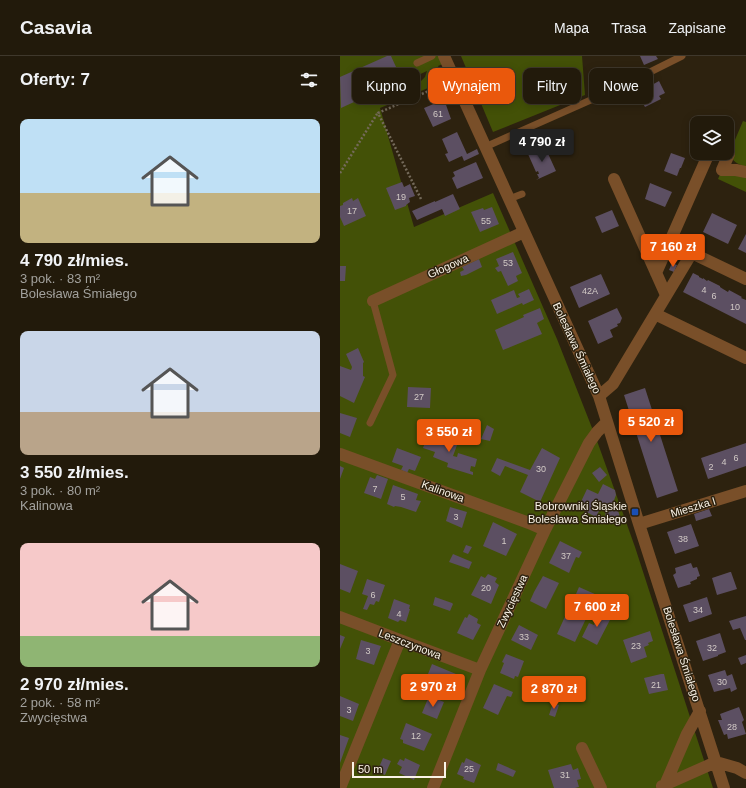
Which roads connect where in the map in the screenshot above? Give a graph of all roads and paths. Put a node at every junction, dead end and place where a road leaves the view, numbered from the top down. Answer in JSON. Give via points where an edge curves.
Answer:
{"nodes":[{"id":1,"x":432,"y":56,"type":"edge"},
{"id":2,"x":444,"y":56,"type":"edge"},
{"id":3,"x":682,"y":56,"type":"edge"},
{"id":4,"x":417,"y":63,"type":"dead end"},
{"id":5,"x":450,"y":68,"type":"edge"},
{"id":6,"x":428,"y":92,"type":"edge"},
{"id":7,"x":466,"y":104,"type":"edge"},
{"id":8,"x":378,"y":113,"type":"junction"},
{"id":9,"x":485,"y":147,"type":"junction"},
{"id":10,"x":706,"y":160,"type":"edge"},
{"id":11,"x":746,"y":167,"type":"edge"},
{"id":12,"x":746,"y":172,"type":"edge"},
{"id":13,"x":340,"y":173,"type":"edge"},
{"id":14,"x":614,"y":179,"type":"dead end"},
{"id":15,"x":522,"y":194,"type":"dead end"},
{"id":16,"x":420,"y":199,"type":"dead end"},
{"id":17,"x":509,"y":200,"type":"junction"},
{"id":18,"x":524,"y":232,"type":"junction"},
{"id":19,"x":656,"y":273,"type":"junction"},
{"id":20,"x":746,"y":279,"type":"edge"},
{"id":21,"x":666,"y":295,"type":"junction"},
{"id":22,"x":373,"y":301,"type":"joint"},
{"id":23,"x":655,"y":314,"type":"junction"},
{"id":24,"x":746,"y":358,"type":"edge"},
{"id":25,"x":599,"y":396,"type":"junction"},
{"id":26,"x":608,"y":422,"type":"junction"},
{"id":27,"x":370,"y":423,"type":"dead end"},
{"id":28,"x":340,"y":454,"type":"edge"},
{"id":29,"x":746,"y":491,"type":"edge"},
{"id":30,"x":639,"y":524,"type":"junction"},
{"id":31,"x":545,"y":530,"type":"junction"},
{"id":32,"x":340,"y":617,"type":"edge"},
{"id":33,"x":400,"y":640,"type":"junction"},
{"id":34,"x":480,"y":670,"type":"junction"},
{"id":35,"x":700,"y":711,"type":"junction"},
{"id":36,"x":582,"y":748,"type":"dead end"},
{"id":37,"x":716,"y":762,"type":"junction"},
{"id":38,"x":746,"y":773,"type":"edge"},
{"id":39,"x":662,"y":786,"type":"edge"},
{"id":40,"x":340,"y":788,"type":"edge"},
{"id":41,"x":433,"y":788,"type":"edge"},
{"id":42,"x":601,"y":788,"type":"edge"},
{"id":43,"x":724,"y":788,"type":"edge"}],
"edges":[{"from":1,"to":4,"type":"lane"},
{"from":2,"to":5,"type":"street","name":"Bolesława Śmiałego"},
{"from":3,"to":9,"type":"lane","via":[[620,87]]},
{"from":6,"to":8,"type":"path"},
{"from":7,"to":9,"type":"street","name":"Bolesława Śmiałego"},
{"from":8,"to":13,"type":"path"},
{"from":8,"to":16,"type":"path"},
{"from":9,"to":17,"type":"street","name":"Bolesława Śmiałego"},
{"from":10,"to":19,"type":"street"},
{"from":11,"to":12,"type":"street","via":[[736,163],[729,154],[722,170]]},
{"from":14,"to":19,"type":"street"},
{"from":15,"to":17,"type":"lane"},
{"from":17,"to":18,"type":"street","name":"Bolesława Śmiałego"},
{"from":18,"to":22,"type":"street","name":"Głogowa"},
{"from":18,"to":25,"type":"street","name":"Bolesława Śmiałego"},
{"from":19,"to":21,"type":"street"},
{"from":20,"to":21,"type":"street","via":[[692,255]]},
{"from":21,"to":23,"type":"street"},
{"from":22,"to":27,"type":"lane","via":[[393,375]]},
{"from":23,"to":24,"type":"street"},
{"from":23,"to":25,"type":"street","via":[[613,384]]},
{"from":25,"to":26,"type":"street","name":"Bolesława Śmiałego"},
{"from":26,"to":30,"type":"street","name":"Bolesława Śmiałego"},
{"from":26,"to":31,"type":"street","name":"Zwycięstwa","via":[[589,443]]},
{"from":28,"to":31,"type":"street","name":"Kalinowa"},
{"from":29,"to":30,"type":"street","name":"Mieszka I"},
{"from":30,"to":35,"type":"street","name":"Bolesława Śmiałego"},
{"from":31,"to":34,"type":"street","name":"Zwycięstwa"},
{"from":32,"to":33,"type":"street","name":"Leszczynowa"},
{"from":33,"to":34,"type":"street","name":"Leszczynowa"},
{"from":33,"to":40,"type":"street"},
{"from":34,"to":41,"type":"street","name":"Zwycięstwa"},
{"from":35,"to":37,"type":"street","name":"Bolesława Śmiałego"},
{"from":35,"to":39,"type":"street"},
{"from":36,"to":42,"type":"street"},
{"from":37,"to":38,"type":"street"},
{"from":37,"to":39,"type":"street"},
{"from":37,"to":43,"type":"street","name":"Bolesława Śmiałego"}]}
